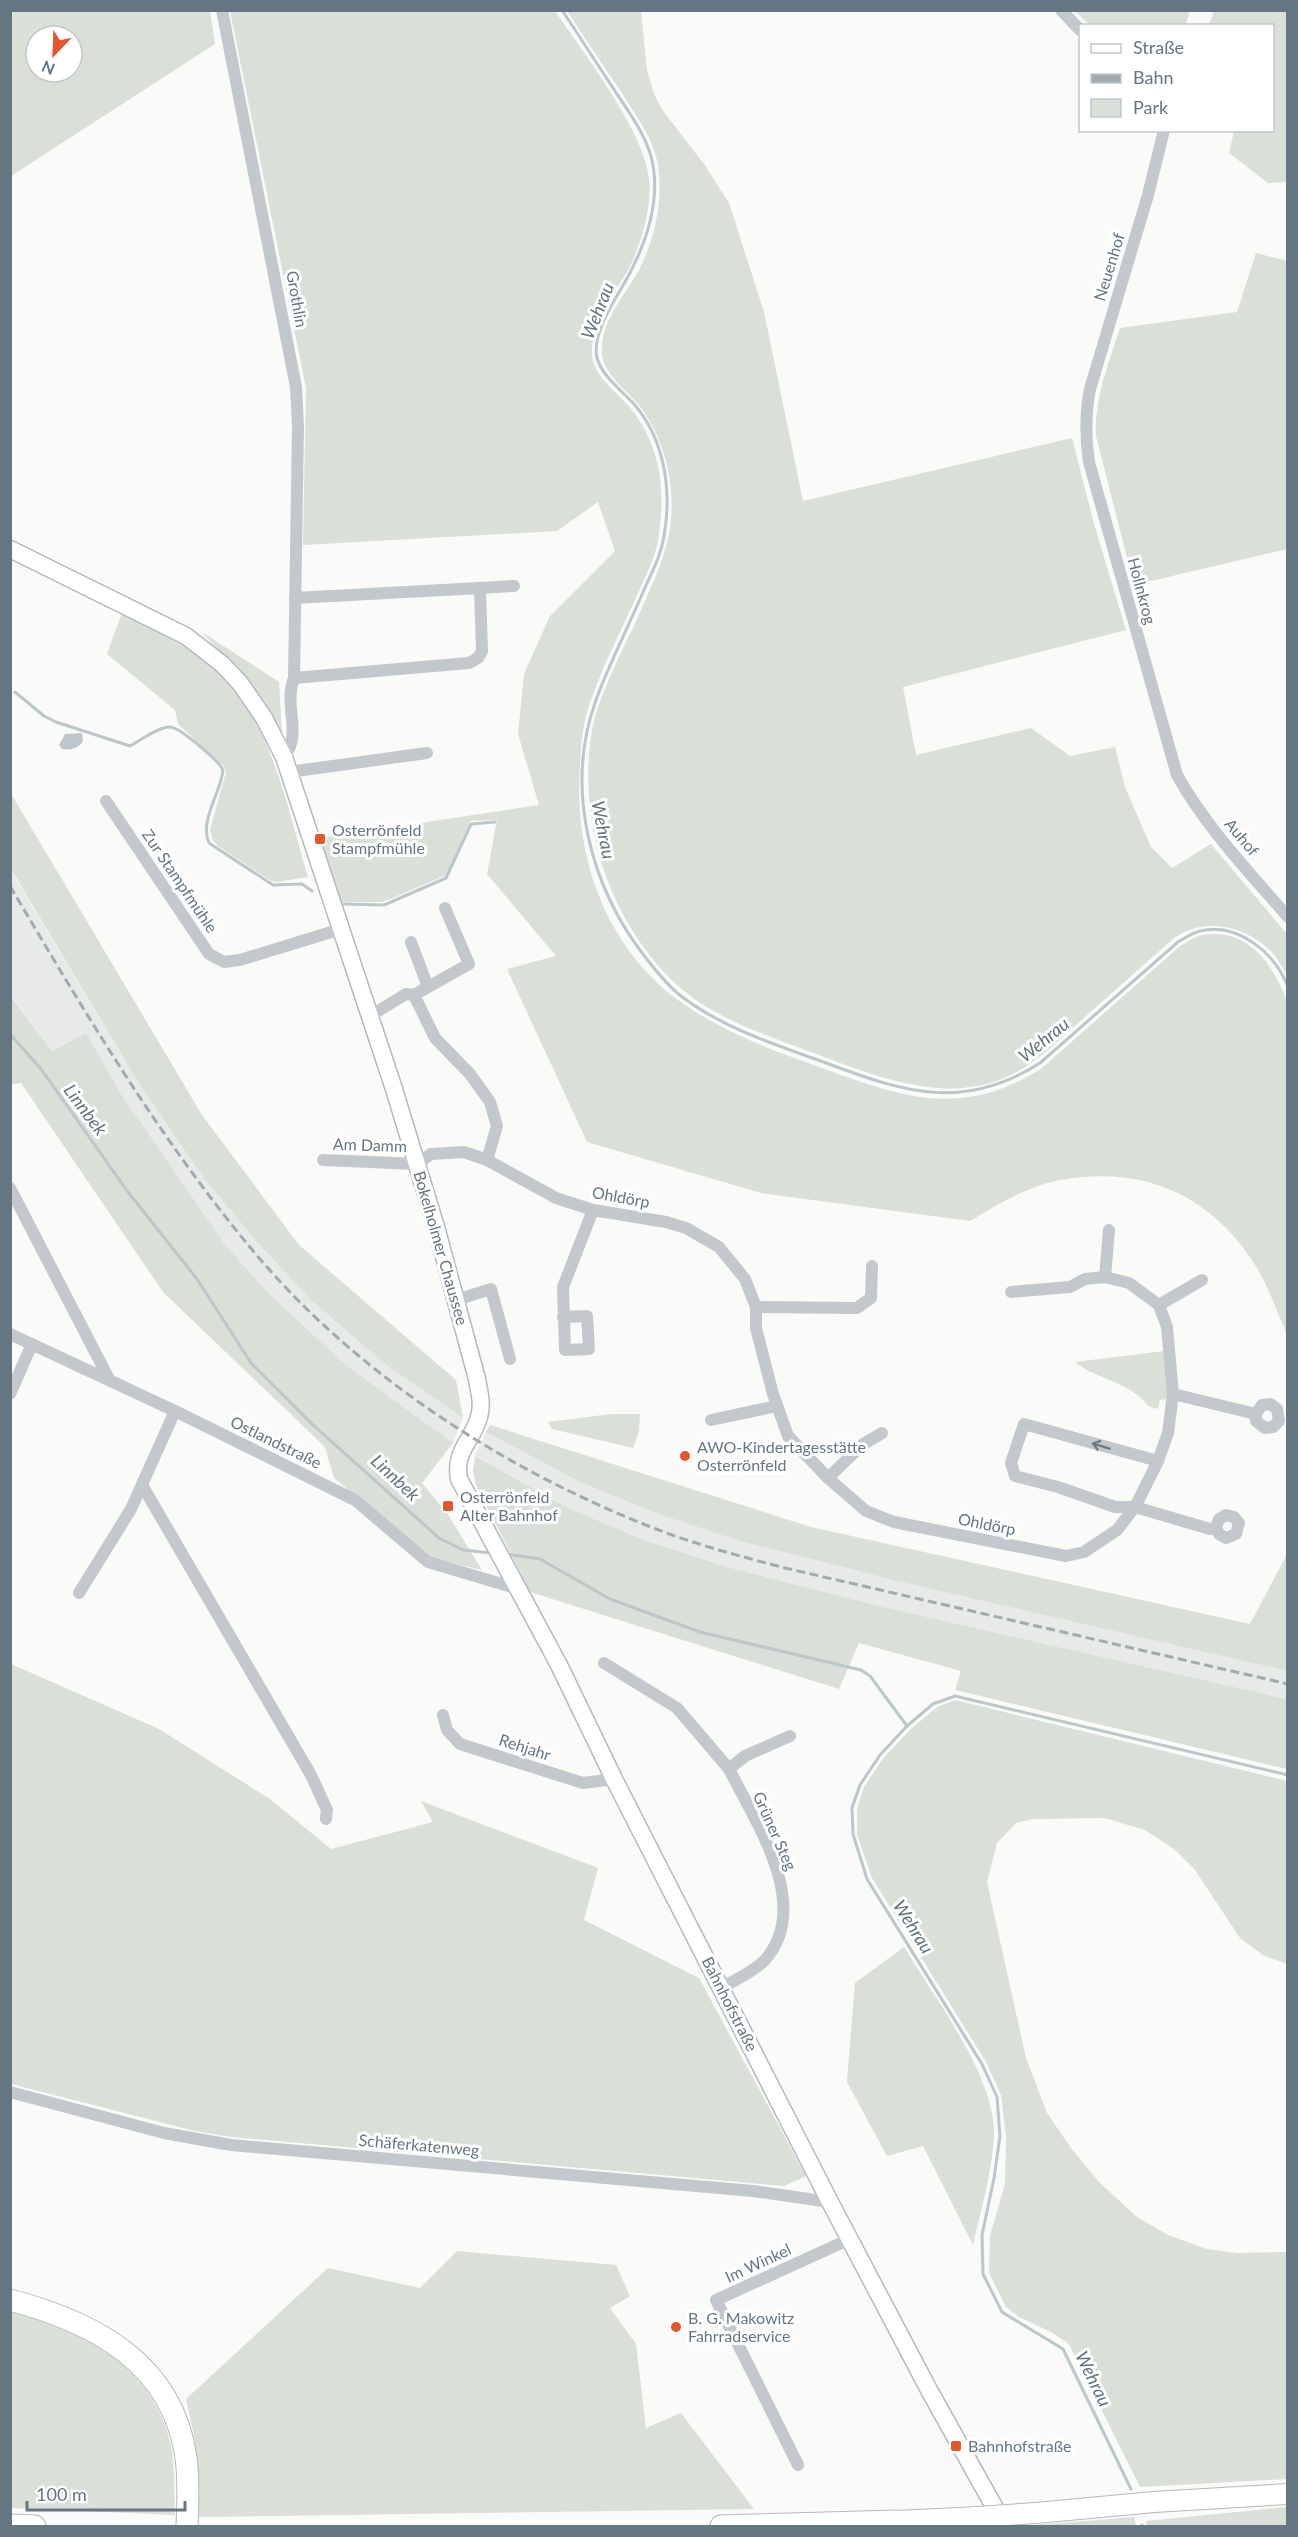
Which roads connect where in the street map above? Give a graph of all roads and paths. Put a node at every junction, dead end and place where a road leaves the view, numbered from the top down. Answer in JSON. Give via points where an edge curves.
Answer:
{"nodes":[{"id":1,"x":222,"y":10,"type":"edge"},
{"id":2,"x":1061,"y":10,"type":"edge"},
{"id":3,"x":1079,"y":29,"type":"edge"},
{"id":4,"x":1164,"y":132,"type":"edge"},
{"id":5,"x":1085,"y":414,"type":"joint"},
{"id":6,"x":10,"y":549,"type":"edge"},
{"id":7,"x":514,"y":586,"type":"dead end"},
{"id":8,"x":480,"y":588,"type":"junction"},
{"id":9,"x":295,"y":598,"type":"junction"},
{"id":10,"x":294,"y":678,"type":"junction"},
{"id":11,"x":427,"y":753,"type":"dead end"},
{"id":12,"x":289,"y":771,"type":"junction"},
{"id":13,"x":1177,"y":775,"type":"joint"},
{"id":14,"x":106,"y":801,"type":"dead end"},
{"id":15,"x":446,"y":908,"type":"dead end"},
{"id":16,"x":1287,"y":917,"type":"edge"},
{"id":17,"x":341,"y":929,"type":"junction"},
{"id":18,"x":411,"y":942,"type":"dead end"},
{"id":19,"x":428,"y":987,"type":"junction"},
{"id":20,"x":414,"y":995,"type":"junction"},
{"id":21,"x":370,"y":1016,"type":"junction"},
{"id":22,"x":323,"y":1160,"type":"dead end"},
{"id":23,"x":487,"y":1160,"type":"junction"},
{"id":24,"x":417,"y":1164,"type":"junction"},
{"id":25,"x":10,"y":1188,"type":"edge"},
{"id":26,"x":592,"y":1210,"type":"junction"},
{"id":27,"x":1109,"y":1230,"type":"dead end"},
{"id":28,"x":872,"y":1266,"type":"dead end"},
{"id":29,"x":1105,"y":1277,"type":"junction"},
{"id":30,"x":1202,"y":1280,"type":"dead end"},
{"id":31,"x":1011,"y":1292,"type":"dead end"},
{"id":32,"x":456,"y":1300,"type":"junction"},
{"id":33,"x":1159,"y":1305,"type":"junction"},
{"id":34,"x":756,"y":1307,"type":"junction"},
{"id":35,"x":563,"y":1317,"type":"dead end"},
{"id":36,"x":10,"y":1334,"type":"edge"},
{"id":37,"x":32,"y":1344,"type":"junction"},
{"id":38,"x":510,"y":1359,"type":"dead end"},
{"id":39,"x":109,"y":1379,"type":"junction"},
{"id":40,"x":10,"y":1394,"type":"edge"},
{"id":41,"x":1173,"y":1394,"type":"junction"},
{"id":42,"x":777,"y":1406,"type":"junction"},
{"id":43,"x":175,"y":1411,"type":"junction"},
{"id":44,"x":1256,"y":1414,"type":"dead end"},
{"id":45,"x":711,"y":1420,"type":"dead end"},
{"id":46,"x":882,"y":1433,"type":"dead end"},
{"id":47,"x":1158,"y":1461,"type":"junction"},
{"id":48,"x":828,"y":1478,"type":"junction"},
{"id":49,"x":459,"y":1479,"type":"joint"},
{"id":50,"x":142,"y":1485,"type":"junction"},
{"id":51,"x":1135,"y":1507,"type":"junction"},
{"id":52,"x":1216,"y":1528,"type":"dead end"},
{"id":53,"x":518,"y":1589,"type":"junction"},
{"id":54,"x":79,"y":1593,"type":"dead end"},
{"id":55,"x":604,"y":1663,"type":"dead end"},
{"id":56,"x":443,"y":1715,"type":"dead end"},
{"id":57,"x":790,"y":1736,"type":"dead end"},
{"id":58,"x":729,"y":1769,"type":"junction"},
{"id":59,"x":614,"y":1779,"type":"junction"},
{"id":60,"x":326,"y":1815,"type":"dead end"},
{"id":61,"x":721,"y":1988,"type":"junction"},
{"id":62,"x":10,"y":2092,"type":"edge"},
{"id":63,"x":830,"y":2202,"type":"junction"},
{"id":64,"x":850,"y":2239,"type":"junction"},
{"id":65,"x":10,"y":2300,"type":"edge"},
{"id":66,"x":798,"y":2465,"type":"dead end"},
{"id":67,"x":1285,"y":2494,"type":"edge"},
{"id":68,"x":897,"y":2521,"type":"junction"},
{"id":69,"x":10,"y":2525,"type":"edge"},
{"id":70,"x":35,"y":2526,"type":"edge"},
{"id":71,"x":187,"y":2526,"type":"edge"},
{"id":72,"x":721,"y":2526,"type":"edge"},
{"id":73,"x":869,"y":2526,"type":"edge"},
{"id":74,"x":1005,"y":2526,"type":"edge"}],
"edges":[{"from":1,"to":9,"type":"street","name":"Grothlin","via":[[296,387]]},
{"from":2,"to":3,"type":"street"},
{"from":4,"to":5,"type":"street","name":"Neuenhof"},
{"from":5,"to":13,"type":"street","name":"Hollnkrog","via":[[1089,462]]},
{"from":6,"to":12,"type":"main road","name":"Bokelholmer Chaussee","via":[[165,624],[205,650],[250,696]]},
{"from":7,"to":8,"type":"street"},
{"from":8,"to":9,"type":"street"},
{"from":8,"to":10,"type":"street","via":[[482,651],[469,663]]},
{"from":9,"to":10,"type":"street","name":"Grothlin"},
{"from":10,"to":12,"type":"street","name":"Grothlin","via":[[288,699],[292,718]]},
{"from":11,"to":12,"type":"street"},
{"from":12,"to":17,"type":"main road","name":"Bokelholmer Chaussee"},
{"from":13,"to":16,"type":"street","name":"Auhof","via":[[1208,822]]},
{"from":14,"to":17,"type":"street","name":"Zur Stampfmühle","via":[[209,954],[224,962],[240,960]]},
{"from":15,"to":19,"type":"street","via":[[469,964]]},
{"from":17,"to":21,"type":"main road","name":"Bokelholmer Chaussee"},
{"from":18,"to":19,"type":"street"},
{"from":19,"to":20,"type":"street"},
{"from":20,"to":21,"type":"street","via":[[406,994]]},
{"from":20,"to":23,"type":"street","via":[[435,1038],[470,1074],[490,1102],[497,1126]]},
{"from":21,"to":24,"type":"main road","name":"Bokelholmer Chaussee"},
{"from":22,"to":24,"type":"street","name":"Am Damm"},
{"from":23,"to":24,"type":"street","name":"Ohldörp","via":[[464,1152],[431,1154]]},
{"from":23,"to":26,"type":"street","name":"Ohldörp","via":[[556,1198]]},
{"from":24,"to":32,"type":"main road","name":"Bokelholmer Chaussee"},
{"from":25,"to":39,"type":"street"},
{"from":26,"to":34,"type":"street","name":"Ohldörp","via":[[666,1222],[686,1228],[719,1247],[746,1279]]},
{"from":26,"to":35,"type":"street","via":[[563,1287]]},
{"from":27,"to":29,"type":"street"},
{"from":28,"to":34,"type":"street","via":[[871,1298],[857,1308]]},
{"from":29,"to":31,"type":"street","via":[[1085,1279],[1070,1287]]},
{"from":29,"to":33,"type":"street","via":[[1129,1283]]},
{"from":30,"to":33,"type":"street"},
{"from":32,"to":38,"type":"street","via":[[491,1289]]},
{"from":32,"to":49,"type":"main road","name":"Bokelholmer Chaussee","via":[[482,1403],[479,1418],[460,1454]]},
{"from":33,"to":41,"type":"street","name":"Ohldörp","via":[[1167,1327]]},
{"from":34,"to":42,"type":"street","name":"Ohldörp","via":[[756,1328]]},
{"from":36,"to":37,"type":"street","name":"Ostlandstraße"},
{"from":37,"to":39,"type":"street","name":"Ostlandstraße"},
{"from":37,"to":40,"type":"street"},
{"from":39,"to":43,"type":"street","name":"Ostlandstraße"},
{"from":41,"to":44,"type":"street"},
{"from":41,"to":47,"type":"street","name":"Ohldörp","via":[[1168,1433]]},
{"from":42,"to":45,"type":"street"},
{"from":42,"to":48,"type":"street","name":"Ohldörp","via":[[788,1436]]},
{"from":43,"to":50,"type":"street"},
{"from":43,"to":53,"type":"street","name":"Ostlandstraße","via":[[354,1500],[428,1562]]},
{"from":46,"to":48,"type":"street","via":[[862,1445]]},
{"from":47,"to":51,"type":"street","name":"Ohldörp"},
{"from":47,"to":51,"type":"street","one_way":true,"via":[[1024,1424],[1011,1463],[1015,1476],[1115,1507]]},
{"from":48,"to":51,"type":"street","name":"Ohldörp","via":[[866,1511],[894,1522],[1066,1556],[1084,1552],[1103,1540],[1117,1530]]},
{"from":49,"to":53,"type":"main road","name":"Bahnhofstraße"},
{"from":50,"to":54,"type":"street"},
{"from":50,"to":60,"type":"street","via":[[311,1775]]},
{"from":51,"to":52,"type":"street"},
{"from":53,"to":59,"type":"main road","name":"Bahnhofstraße"},
{"from":55,"to":58,"type":"street","name":"Grüner Steg","via":[[677,1708]]},
{"from":56,"to":59,"type":"street","name":"Rehjahr","via":[[447,1730],[460,1744],[583,1783]]},
{"from":57,"to":58,"type":"street","via":[[745,1756]]},
{"from":58,"to":61,"type":"street","name":"Grüner Steg","via":[[771,1853],[781,1884],[784,1913],[781,1931],[762,1963]]},
{"from":59,"to":61,"type":"main road","name":"Bahnhofstraße"},
{"from":61,"to":63,"type":"main road","name":"Bahnhofstraße"},
{"from":62,"to":63,"type":"street","name":"Schäferkatenweg","via":[[175,2135],[231,2145],[753,2191]]},
{"from":63,"to":64,"type":"main road","name":"Bahnhofstraße"},
{"from":64,"to":66,"type":"street","name":"Im Winkel","via":[[716,2301]]},
{"from":64,"to":74,"type":"main road","name":"Bahnhofstraße"},
{"from":65,"to":71,"type":"highway","via":[[80,2323],[126,2352],[148,2373],[170,2405],[181,2434],[186,2458]]},
{"from":67,"to":68,"type":"highway","bridge":true},
{"from":68,"to":72,"type":"highway"},
{"from":68,"to":73,"type":"highway"},
{"from":69,"to":70,"type":"highway"}]}
